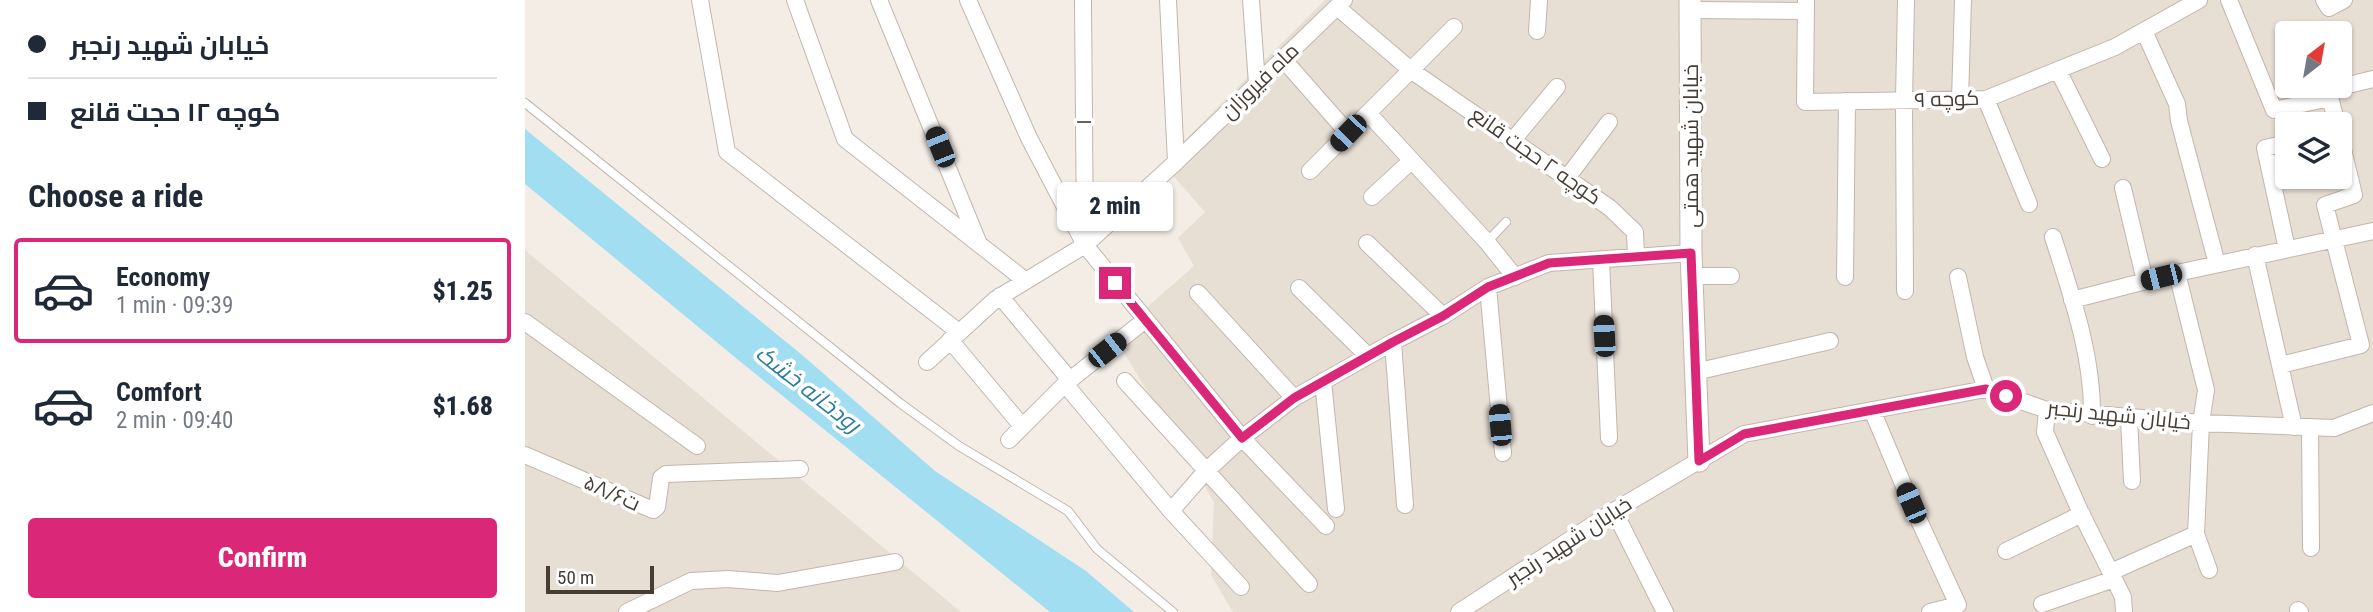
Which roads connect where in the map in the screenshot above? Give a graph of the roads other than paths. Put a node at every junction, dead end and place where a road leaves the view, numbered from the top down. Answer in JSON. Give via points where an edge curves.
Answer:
{"nodes":[{"id":1,"x":700,"y":0,"type":"edge"},
{"id":2,"x":795,"y":0,"type":"edge"},
{"id":3,"x":879,"y":0,"type":"edge"},
{"id":4,"x":968,"y":0,"type":"edge"},
{"id":5,"x":1083,"y":0,"type":"edge"},
{"id":6,"x":1168,"y":0,"type":"edge"},
{"id":7,"x":1251,"y":0,"type":"edge"},
{"id":8,"x":1539,"y":0,"type":"edge"},
{"id":9,"x":1906,"y":0,"type":"edge"},
{"id":10,"x":1963,"y":0,"type":"edge"},
{"id":11,"x":2199,"y":0,"type":"edge"},
{"id":12,"x":2229,"y":0,"type":"edge"},
{"id":13,"x":2324,"y":0,"type":"edge"},
{"id":14,"x":2344,"y":0,"type":"edge"},
{"id":15,"x":1340,"y":4,"type":"edge"},
{"id":16,"x":1690,"y":5,"type":"edge"},
{"id":17,"x":1806,"y":5,"type":"edge"},
{"id":18,"x":1454,"y":27,"type":"dead end"},
{"id":19,"x":1538,"y":31,"type":"dead end"},
{"id":20,"x":2144,"y":31,"type":"junction"},
{"id":21,"x":1283,"y":59,"type":"junction"},
{"id":22,"x":2058,"y":70,"type":"junction"},
{"id":23,"x":1412,"y":71,"type":"junction"},
{"id":24,"x":2373,"y":79,"type":"edge"},
{"id":25,"x":1257,"y":84,"type":"junction"},
{"id":26,"x":2352,"y":84,"type":"edge"},
{"id":27,"x":1557,"y":87,"type":"dead end"},
{"id":28,"x":2310,"y":98,"type":"edge"},
{"id":29,"x":1986,"y":99,"type":"junction"},
{"id":30,"x":1904,"y":100,"type":"junction"},
{"id":31,"x":1960,"y":100,"type":"junction"},
{"id":32,"x":1847,"y":101,"type":"junction"},
{"id":33,"x":525,"y":103,"type":"edge"},
{"id":34,"x":1368,"y":113,"type":"junction"},
{"id":35,"x":1609,"y":122,"type":"dead end"},
{"id":36,"x":1348,"y":133,"type":"junction"},
{"id":37,"x":1513,"y":141,"type":"junction"},
{"id":38,"x":2275,"y":146,"type":"edge"},
{"id":39,"x":2102,"y":159,"type":"dead end"},
{"id":40,"x":1411,"y":161,"type":"junction"},
{"id":41,"x":1176,"y":163,"type":"junction"},
{"id":42,"x":1310,"y":171,"type":"dead end"},
{"id":43,"x":1567,"y":178,"type":"junction"},
{"id":44,"x":2352,"y":187,"type":"edge"},
{"id":45,"x":2123,"y":188,"type":"dead end"},
{"id":46,"x":1372,"y":197,"type":"dead end"},
{"id":47,"x":2029,"y":204,"type":"dead end"},
{"id":48,"x":1506,"y":222,"type":"dead end"},
{"id":49,"x":2373,"y":231,"type":"edge"},
{"id":50,"x":2053,"y":237,"type":"dead end"},
{"id":51,"x":2333,"y":240,"type":"junction"},
{"id":52,"x":1487,"y":242,"type":"junction"},
{"id":53,"x":1367,"y":243,"type":"dead end"},
{"id":54,"x":980,"y":245,"type":"junction"},
{"id":55,"x":1085,"y":245,"type":"junction"},
{"id":56,"x":2287,"y":249,"type":"junction"},
{"id":57,"x":1691,"y":253,"type":"junction"},
{"id":58,"x":2255,"y":255,"type":"junction"},
{"id":59,"x":1636,"y":257,"type":"junction"},
{"id":60,"x":1601,"y":260,"type":"junction"},
{"id":61,"x":2217,"y":264,"type":"junction"},
{"id":62,"x":2177,"y":273,"type":"junction"},
{"id":63,"x":1692,"y":275,"type":"junction"},
{"id":64,"x":1731,"y":276,"type":"dead end"},
{"id":65,"x":1515,"y":277,"type":"junction"},
{"id":66,"x":1846,"y":277,"type":"dead end"},
{"id":67,"x":1958,"y":277,"type":"dead end"},
{"id":68,"x":1025,"y":281,"type":"junction"},
{"id":69,"x":2145,"y":281,"type":"junction"},
{"id":70,"x":1488,"y":287,"type":"junction"},
{"id":71,"x":1299,"y":288,"type":"dead end"},
{"id":72,"x":1905,"y":291,"type":"dead end"},
{"id":73,"x":1198,"y":293,"type":"dead end"},
{"id":74,"x":1000,"y":296,"type":"junction"},
{"id":75,"x":2072,"y":300,"type":"junction"},
{"id":76,"x":1443,"y":316,"type":"junction"},
{"id":77,"x":1145,"y":320,"type":"junction"},
{"id":78,"x":525,"y":322,"type":"edge"},
{"id":79,"x":955,"y":336,"type":"junction"},
{"id":80,"x":1830,"y":341,"type":"dead end"},
{"id":81,"x":1393,"y":342,"type":"junction"},
{"id":82,"x":1368,"y":356,"type":"junction"},
{"id":83,"x":927,"y":362,"type":"dead end"},
{"id":84,"x":2281,"y":365,"type":"junction"},
{"id":85,"x":1695,"y":372,"type":"junction"},
{"id":86,"x":1125,"y":381,"type":"dead end"},
{"id":87,"x":1323,"y":381,"type":"junction"},
{"id":88,"x":1068,"y":382,"type":"junction"},
{"id":89,"x":1986,"y":389,"type":"junction"},
{"id":90,"x":1294,"y":398,"type":"junction"},
{"id":91,"x":1871,"y":410,"type":"junction"},
{"id":92,"x":2047,"y":410,"type":"junction"},
{"id":93,"x":2373,"y":413,"type":"edge"},
{"id":94,"x":2092,"y":416,"type":"junction"},
{"id":95,"x":2129,"y":418,"type":"junction"},
{"id":96,"x":2201,"y":423,"type":"junction"},
{"id":97,"x":1022,"y":426,"type":"junction"},
{"id":98,"x":2302,"y":427,"type":"junction"},
{"id":99,"x":1242,"y":438,"type":"junction"},
{"id":100,"x":1609,"y":438,"type":"dead end"},
{"id":101,"x":1009,"y":440,"type":"dead end"},
{"id":102,"x":697,"y":446,"type":"dead end"},
{"id":103,"x":1503,"y":453,"type":"dead end"},
{"id":104,"x":525,"y":455,"type":"edge"},
{"id":105,"x":1699,"y":461,"type":"junction"},
{"id":106,"x":800,"y":469,"type":"dead end"},
{"id":107,"x":1205,"y":472,"type":"junction"},
{"id":108,"x":2131,"y":481,"type":"dead end"},
{"id":109,"x":1405,"y":505,"type":"dead end"},
{"id":110,"x":1336,"y":509,"type":"dead end"},
{"id":111,"x":1171,"y":511,"type":"junction"},
{"id":112,"x":1614,"y":511,"type":"junction"},
{"id":113,"x":2082,"y":514,"type":"junction"},
{"id":114,"x":1326,"y":526,"type":"dead end"},
{"id":115,"x":2196,"y":534,"type":"junction"},
{"id":116,"x":2311,"y":548,"type":"dead end"},
{"id":117,"x":2005,"y":551,"type":"dead end"},
{"id":118,"x":895,"y":562,"type":"dead end"},
{"id":119,"x":2209,"y":570,"type":"dead end"},
{"id":120,"x":2113,"y":576,"type":"junction"},
{"id":121,"x":1309,"y":584,"type":"dead end"},
{"id":122,"x":1241,"y":587,"type":"dead end"},
{"id":123,"x":2042,"y":604,"type":"dead end"},
{"id":124,"x":627,"y":612,"type":"edge"},
{"id":125,"x":1173,"y":612,"type":"edge"},
{"id":126,"x":1459,"y":612,"type":"edge"},
{"id":127,"x":1665,"y":612,"type":"edge"},
{"id":128,"x":1930,"y":612,"type":"edge"},
{"id":129,"x":2125,"y":612,"type":"edge"}],
"edges":[{"from":1,"to":79,"type":"street","via":[[727,152]]},
{"from":2,"to":54,"type":"street","via":[[845,139]]},
{"from":3,"to":54,"type":"street"},
{"from":4,"to":55,"type":"street","via":[[1029,138]]},
{"from":5,"to":55,"type":"street","name":"۱"},
{"from":6,"to":41,"type":"street"},
{"from":7,"to":25,"type":"street"},
{"from":8,"to":19,"type":"street"},
{"from":9,"to":30,"type":"street"},
{"from":10,"to":31,"type":"street"},
{"from":11,"to":20,"type":"street","name":"کوچه ۹"},
{"from":12,"to":28,"type":"street","via":[[2274,110]]},
{"from":13,"to":14,"type":"street","via":[[2329,8]]},
{"from":15,"to":21,"type":"street","name":"ماه فیروزان"},
{"from":15,"to":23,"type":"street","name":"کوچه ۲ حجت قانع"},
{"from":16,"to":17,"type":"street","name":"کوچه ۹"},
{"from":16,"to":57,"type":"street","name":"خیابان شهید همتی"},
{"from":17,"to":32,"type":"street","name":"کوچه ۹","via":[[1805,102]]},
{"from":18,"to":23,"type":"street"},
{"from":20,"to":22,"type":"street","name":"کوچه ۹"},
{"from":20,"to":61,"type":"street","via":[[2177,104]]},
{"from":21,"to":25,"type":"street","name":"ماه فیروزان"},
{"from":21,"to":36,"type":"street"},
{"from":22,"to":29,"type":"street","name":"کوچه ۹"},
{"from":22,"to":39,"type":"street"},
{"from":23,"to":34,"type":"street"},
{"from":23,"to":37,"type":"street","name":"کوچه ۲ حجت قانع"},
{"from":24,"to":26,"type":"street"},
{"from":25,"to":41,"type":"street","name":"ماه فیروزان"},
{"from":27,"to":37,"type":"street"},
{"from":29,"to":31,"type":"street","name":"کوچه ۹"},
{"from":29,"to":47,"type":"street"},
{"from":30,"to":31,"type":"street","name":"کوچه ۹"},
{"from":30,"to":32,"type":"street","name":"کوچه ۹"},
{"from":30,"to":72,"type":"street"},
{"from":32,"to":66,"type":"street"},
{"from":33,"to":125,"type":"lane","via":[[900,403],[959,446],[1067,511],[1097,549]]},
{"from":34,"to":36,"type":"street"},
{"from":34,"to":40,"type":"street"},
{"from":35,"to":43,"type":"street"},
{"from":36,"to":42,"type":"street"},
{"from":37,"to":43,"type":"street","name":"کوچه ۲ حجت قانع"},
{"from":38,"to":56,"type":"street","via":[[2265,148]]},
{"from":40,"to":46,"type":"street"},
{"from":40,"to":52,"type":"street"},
{"from":41,"to":55,"type":"street","name":"ماه فیروزان"},
{"from":43,"to":59,"type":"street","name":"کوچه ۲ حجت قانع","via":[[1635,232]]},
{"from":44,"to":51,"type":"street","via":[[2354,195],[2325,205]]},
{"from":45,"to":69,"type":"street"},
{"from":48,"to":52,"type":"lane"},
{"from":49,"to":51,"type":"street"},
{"from":50,"to":75,"type":"street"},
{"from":51,"to":56,"type":"street"},
{"from":51,"to":84,"type":"street","via":[[2361,345]]},
{"from":52,"to":65,"type":"street"},
{"from":53,"to":76,"type":"street"},
{"from":54,"to":68,"type":"street"},
{"from":55,"to":68,"type":"street","name":"ماه فیروزان"},
{"from":55,"to":77,"type":"street"},
{"from":56,"to":58,"type":"street"},
{"from":57,"to":59,"type":"street"},
{"from":57,"to":63,"type":"street","name":"خیابان شهید همتی"},
{"from":58,"to":61,"type":"street"},
{"from":58,"to":84,"type":"street"},
{"from":59,"to":60,"type":"street"},
{"from":60,"to":65,"type":"street","via":[[1549,263]]},
{"from":60,"to":100,"type":"street"},
{"from":61,"to":62,"type":"street"},
{"from":62,"to":69,"type":"street"},
{"from":62,"to":96,"type":"street","via":[[2206,390]]},
{"from":63,"to":64,"type":"street"},
{"from":63,"to":85,"type":"street","name":"خیابان شهید همتی"},
{"from":65,"to":70,"type":"street"},
{"from":67,"to":89,"type":"street"},
{"from":68,"to":74,"type":"street","name":"ماه فیروزان"},
{"from":69,"to":75,"type":"street"},
{"from":70,"to":76,"type":"street"},
{"from":70,"to":103,"type":"street"},
{"from":71,"to":82,"type":"street"},
{"from":73,"to":90,"type":"street"},
{"from":74,"to":79,"type":"street","name":"ماه فیروزان"},
{"from":74,"to":88,"type":"street"},
{"from":75,"to":94,"type":"street","via":[[2086,350]]},
{"from":76,"to":81,"type":"street"},
{"from":77,"to":88,"type":"street"},
{"from":77,"to":99,"type":"street"},
{"from":78,"to":102,"type":"street"},
{"from":79,"to":83,"type":"street","name":"ماه فیروزان"},
{"from":79,"to":97,"type":"street"},
{"from":80,"to":85,"type":"street"},
{"from":81,"to":82,"type":"street"},
{"from":81,"to":109,"type":"street"},
{"from":82,"to":87,"type":"street"},
{"from":84,"to":98,"type":"street"},
{"from":85,"to":105,"type":"street","name":"خیابان شهید همتی"},
{"from":86,"to":107,"type":"street"},
{"from":87,"to":90,"type":"street"},
{"from":87,"to":110,"type":"street"},
{"from":88,"to":97,"type":"street"},
{"from":88,"to":111,"type":"street"},
{"from":89,"to":91,"type":"street","name":"خیابان شهید رنجبر"},
{"from":89,"to":92,"type":"street","name":"خیابان شهید رنجبر"},
{"from":90,"to":99,"type":"street"},
{"from":91,"to":105,"type":"street","name":"خیابان شهید رنجبر","via":[[1744,434]]},
{"from":91,"to":128,"type":"street","via":[[1958,605]]},
{"from":92,"to":94,"type":"street","name":"خیابان شهید رنجبر"},
{"from":92,"to":113,"type":"street","via":[[2045,432]]},
{"from":93,"to":98,"type":"street","name":"خیابان شهید رنجبر","via":[[2334,428]]},
{"from":94,"to":95,"type":"street","name":"خیابان شهید رنجبر"},
{"from":95,"to":96,"type":"street","name":"خیابان شهید رنجبر"},
{"from":95,"to":108,"type":"street"},
{"from":96,"to":98,"type":"street","name":"خیابان شهید رنجبر"},
{"from":96,"to":115,"type":"street"},
{"from":97,"to":101,"type":"street"},
{"from":98,"to":116,"type":"street"},
{"from":99,"to":107,"type":"street"},
{"from":99,"to":114,"type":"street"},
{"from":104,"to":106,"type":"street","name":"۵۸/۶ت","via":[[653,510],[666,474]]},
{"from":105,"to":112,"type":"street","name":"خیابان شهید رنجبر"},
{"from":107,"to":111,"type":"street"},
{"from":107,"to":121,"type":"street"},
{"from":111,"to":122,"type":"street"},
{"from":112,"to":126,"type":"street","name":"خیابان شهید رنجبر"},
{"from":112,"to":127,"type":"street"},
{"from":113,"to":117,"type":"street"},
{"from":113,"to":120,"type":"street"},
{"from":115,"to":119,"type":"street"},
{"from":115,"to":120,"type":"street"},
{"from":118,"to":124,"type":"street","via":[[778,583],[691,581]]},
{"from":120,"to":123,"type":"street"},
{"from":120,"to":129,"type":"street"}]}
